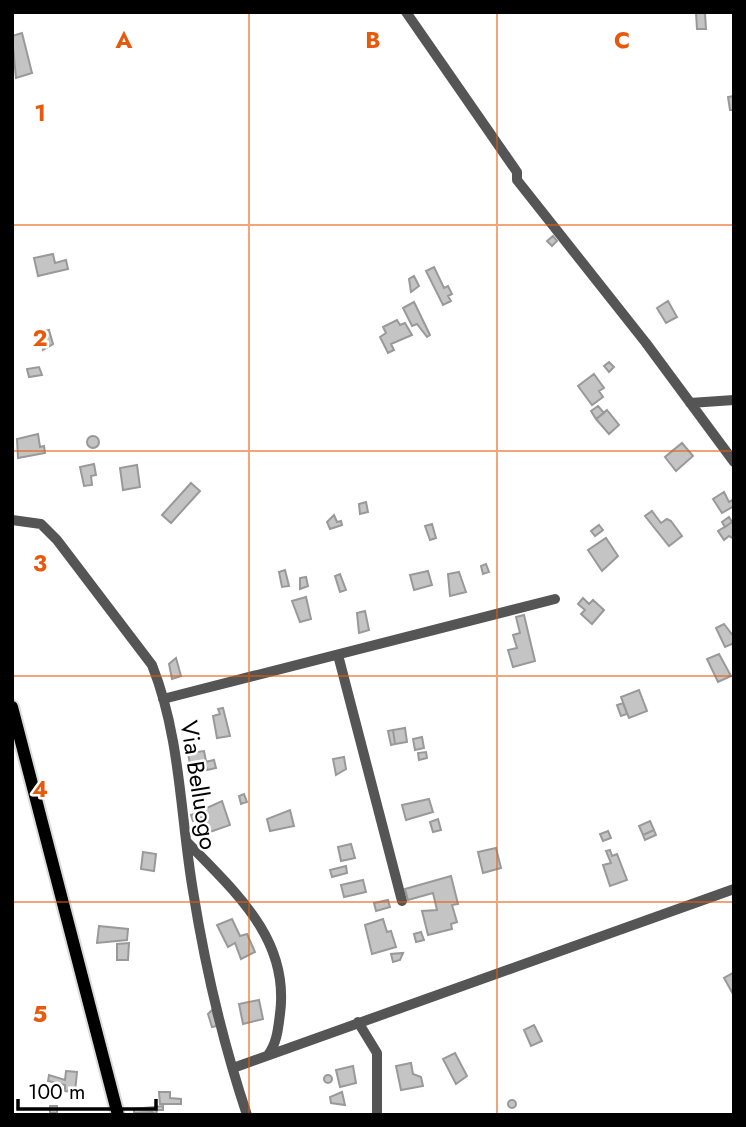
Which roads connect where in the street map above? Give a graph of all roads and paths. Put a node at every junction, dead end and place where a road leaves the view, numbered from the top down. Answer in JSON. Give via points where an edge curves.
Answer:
{"nodes":[{"id":1,"x":406,"y":12,"type":"edge"},
{"id":2,"x":734,"y":400,"type":"edge"},
{"id":3,"x":690,"y":403,"type":"junction"},
{"id":4,"x":734,"y":463,"type":"edge"},
{"id":5,"x":12,"y":520,"type":"edge"},
{"id":6,"x":555,"y":600,"type":"dead end"},
{"id":7,"x":338,"y":654,"type":"junction"},
{"id":8,"x":163,"y":699,"type":"junction"},
{"id":9,"x":12,"y":707,"type":"edge"},
{"id":10,"x":187,"y":842,"type":"junction"},
{"id":11,"x":734,"y":889,"type":"edge"},
{"id":12,"x":402,"y":901,"type":"dead end"},
{"id":13,"x":358,"y":1022,"type":"junction"},
{"id":14,"x":268,"y":1055,"type":"junction"},
{"id":15,"x":233,"y":1069,"type":"junction"},
{"id":16,"x":118,"y":1115,"type":"edge"},
{"id":17,"x":247,"y":1115,"type":"edge"},
{"id":18,"x":377,"y":1115,"type":"edge"}],
"edges":[{"from":1,"to":3,"type":"street","via":[[517,172],[517,180]]},
{"from":2,"to":3,"type":"street"},
{"from":3,"to":4,"type":"street"},
{"from":5,"to":8,"type":"street","name":"Via Belluogo","via":[[41,524],[57,540],[152,665]]},
{"from":6,"to":7,"type":"street"},
{"from":7,"to":8,"type":"street"},
{"from":7,"to":12,"type":"street"},
{"from":8,"to":10,"type":"street","name":"Via Belluogo","via":[[176,752]]},
{"from":9,"to":16,"type":"main road"},
{"from":10,"to":14,"type":"street","via":[[250,907],[271,946],[280,973],[282,1003]]},
{"from":10,"to":15,"type":"street","name":"Via Belluogo","via":[[193,891]]},
{"from":11,"to":13,"type":"street"},
{"from":13,"to":14,"type":"street"},
{"from":13,"to":18,"type":"street","via":[[377,1053]]},
{"from":14,"to":15,"type":"street"},
{"from":15,"to":17,"type":"street","name":"Via Belluogo"}]}
